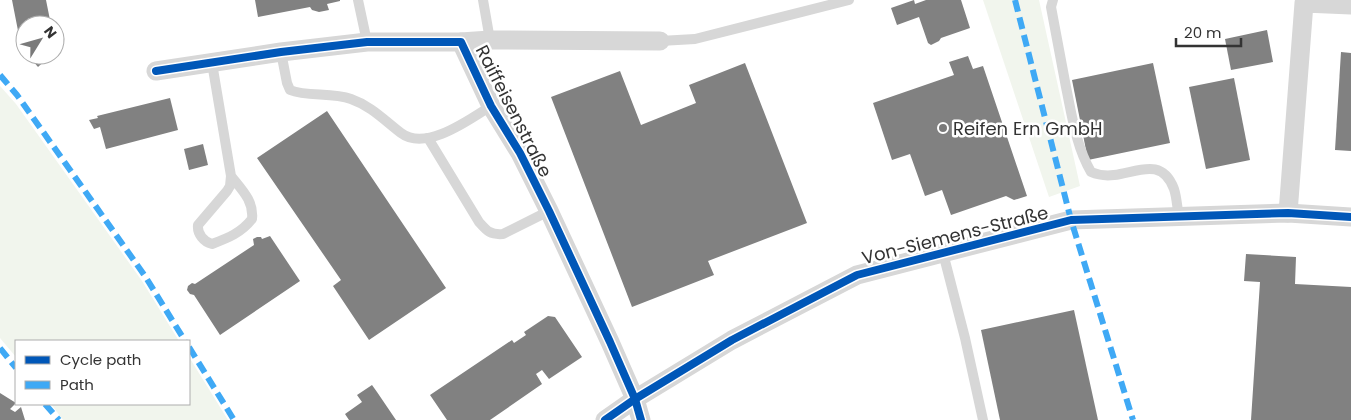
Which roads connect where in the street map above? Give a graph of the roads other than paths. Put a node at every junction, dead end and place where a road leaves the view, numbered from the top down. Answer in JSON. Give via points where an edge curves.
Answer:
{"nodes":[{"id":1,"x":358,"y":0,"type":"edge"},
{"id":2,"x":482,"y":0,"type":"edge"},
{"id":3,"x":849,"y":0,"type":"edge"},
{"id":4,"x":1054,"y":0,"type":"edge"},
{"id":5,"x":1351,"y":5,"type":"edge"},
{"id":6,"x":490,"y":40,"type":"junction"},
{"id":7,"x":660,"y":41,"type":"joint"},
{"id":8,"x":367,"y":42,"type":"junction"},
{"id":9,"x":461,"y":42,"type":"junction"},
{"id":10,"x":281,"y":52,"type":"junction"},
{"id":11,"x":212,"y":63,"type":"junction"},
{"id":12,"x":156,"y":71,"type":"dead end"},
{"id":13,"x":492,"y":106,"type":"junction"},
{"id":14,"x":428,"y":138,"type":"junction"},
{"id":15,"x":231,"y":176,"type":"junction"},
{"id":16,"x":549,"y":211,"type":"junction"},
{"id":17,"x":1288,"y":213,"type":"junction"},
{"id":18,"x":1178,"y":217,"type":"junction"},
{"id":19,"x":1351,"y":217,"type":"edge"},
{"id":20,"x":943,"y":253,"type":"junction"},
{"id":21,"x":634,"y":399,"type":"junction"},
{"id":22,"x":604,"y":420,"type":"edge"},
{"id":23,"x":641,"y":420,"type":"edge"},
{"id":24,"x":983,"y":420,"type":"edge"}],
"edges":[{"from":1,"to":8,"type":"lane"},
{"from":2,"to":6,"type":"lane"},
{"from":3,"to":7,"type":"lane","via":[[695,39]]},
{"from":4,"to":18,"type":"lane","via":[[1051,6],[1070,106],[1080,149],[1091,172],[1113,175],[1146,168],[1161,171],[1174,190]]},
{"from":5,"to":17,"type":"street","via":[[1304,3]]},
{"from":6,"to":7,"type":"street","name":"Raiffeisenstraße"},
{"from":6,"to":9,"type":"street","name":"Raiffeisenstraße"},
{"from":8,"to":9,"type":"street","name":"Raiffeisenstraße"},
{"from":8,"to":10,"type":"street","name":"Raiffeisenstraße"},
{"from":9,"to":13,"type":"street","name":"Raiffeisenstraße"},
{"from":10,"to":11,"type":"street","name":"Raiffeisenstraße"},
{"from":10,"to":14,"type":"lane","via":[[290,90],[350,98],[366,105],[407,136]]},
{"from":11,"to":12,"type":"street","name":"Raiffeisenstraße"},
{"from":11,"to":15,"type":"lane"},
{"from":13,"to":14,"type":"lane"},
{"from":13,"to":16,"type":"street","name":"Raiffeisenstraße"},
{"from":14,"to":16,"type":"lane","via":[[488,233],[503,234]]},
{"from":15,"to":15,"type":"lane","via":[[230,186],[198,225],[197,229],[207,243],[236,234],[252,219],[247,197]]},
{"from":16,"to":21,"type":"street","name":"Raiffeisenstraße"},
{"from":17,"to":18,"type":"street","name":"Von-Siemens-Straße"},
{"from":17,"to":19,"type":"street","name":"Von-Siemens-Straße"},
{"from":18,"to":20,"type":"street","name":"Von-Siemens-Straße","via":[[1071,220]]},
{"from":20,"to":21,"type":"street","name":"Von-Siemens-Straße","via":[[857,275],[732,340]]},
{"from":20,"to":24,"type":"lane"},
{"from":21,"to":22,"type":"street","name":"Von-Siemens-Straße"},
{"from":21,"to":23,"type":"street","name":"Raiffeisenstraße"}]}
